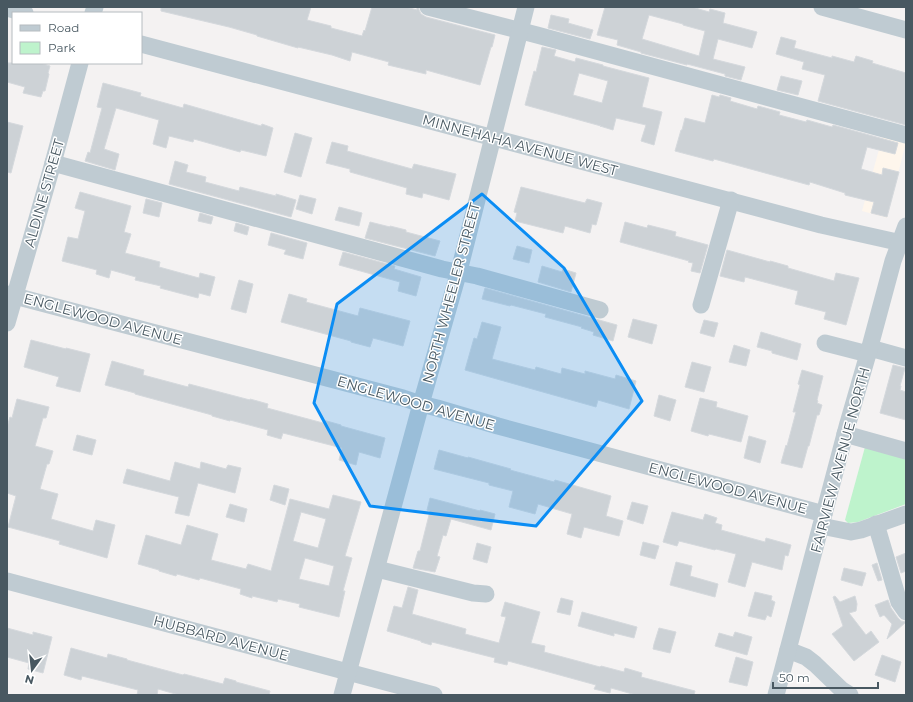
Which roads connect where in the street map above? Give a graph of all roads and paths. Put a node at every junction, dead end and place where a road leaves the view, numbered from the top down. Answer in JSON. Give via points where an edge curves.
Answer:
{"nodes":[{"id":1,"x":428,"y":7,"type":"edge"},
{"id":2,"x":526,"y":7,"type":"edge"},
{"id":3,"x":822,"y":7,"type":"edge"},
{"id":4,"x":7,"y":8,"type":"edge"},
{"id":5,"x":21,"y":12,"type":"edge"},
{"id":6,"x":906,"y":30,"type":"edge"},
{"id":7,"x":520,"y":31,"type":"junction"},
{"id":8,"x":142,"y":44,"type":"edge"},
{"id":9,"x":80,"y":64,"type":"edge"},
{"id":10,"x":906,"y":135,"type":"edge"},
{"id":11,"x":493,"y":138,"type":"junction"},
{"id":12,"x":53,"y":163,"type":"junction"},
{"id":13,"x":731,"y":200,"type":"junction"},
{"id":14,"x":906,"y":226,"type":"edge"},
{"id":15,"x":903,"y":243,"type":"edge"},
{"id":16,"x":459,"y":271,"type":"junction"},
{"id":17,"x":11,"y":295,"type":"edge"},
{"id":18,"x":701,"y":305,"type":"dead end"},
{"id":19,"x":600,"y":310,"type":"dead end"},
{"id":20,"x":7,"y":323,"type":"edge"},
{"id":21,"x":825,"y":343,"type":"dead end"},
{"id":22,"x":869,"y":351,"type":"junction"},
{"id":23,"x":906,"y":358,"type":"edge"},
{"id":24,"x":421,"y":404,"type":"junction"},
{"id":25,"x":845,"y":434,"type":"junction"},
{"id":26,"x":906,"y":451,"type":"edge"},
{"id":27,"x":906,"y":514,"type":"edge"},
{"id":28,"x":823,"y":520,"type":"junction"},
{"id":29,"x":876,"y":524,"type":"junction"},
{"id":30,"x":377,"y":568,"type":"junction"},
{"id":31,"x":7,"y":581,"type":"edge"},
{"id":32,"x":486,"y":594,"type":"dead end"},
{"id":33,"x":906,"y":612,"type":"edge"},
{"id":34,"x":788,"y":650,"type":"junction"},
{"id":35,"x":349,"y":672,"type":"junction"},
{"id":36,"x":342,"y":695,"type":"edge"},
{"id":37,"x":434,"y":695,"type":"edge"},
{"id":38,"x":776,"y":695,"type":"edge"},
{"id":39,"x":850,"y":695,"type":"edge"}],
"edges":[{"from":1,"to":7,"type":"street"},
{"from":2,"to":7,"type":"street","name":"NORTH WHEELER STREET"},
{"from":3,"to":6,"type":"street"},
{"from":4,"to":5,"type":"street"},
{"from":7,"to":10,"type":"street"},
{"from":7,"to":11,"type":"street","name":"NORTH WHEELER STREET"},
{"from":8,"to":11,"type":"street","name":"MINNEHAHA AVENUE WEST"},
{"from":9,"to":12,"type":"street","name":"ALDINE STREET"},
{"from":11,"to":13,"type":"street","name":"MINNEHAHA AVENUE WEST"},
{"from":11,"to":16,"type":"street","name":"NORTH WHEELER STREET"},
{"from":12,"to":16,"type":"street","via":[[442,269]]},
{"from":12,"to":17,"type":"street","name":"ALDINE STREET"},
{"from":13,"to":15,"type":"street","name":"MINNEHAHA AVENUE WEST","via":[[821,225]]},
{"from":13,"to":18,"type":"street"},
{"from":14,"to":15,"type":"street","name":"FAIRVIEW AVENUE NORTH"},
{"from":15,"to":22,"type":"street","name":"FAIRVIEW AVENUE NORTH","via":[[893,262]]},
{"from":16,"to":19,"type":"street"},
{"from":16,"to":24,"type":"street","name":"NORTH WHEELER STREET"},
{"from":17,"to":20,"type":"street","name":"ALDINE STREET"},
{"from":17,"to":24,"type":"street","name":"ENGLEWOOD AVENUE"},
{"from":21,"to":22,"type":"street"},
{"from":22,"to":23,"type":"street"},
{"from":22,"to":25,"type":"street","name":"FAIRVIEW AVENUE NORTH"},
{"from":24,"to":28,"type":"street","name":"ENGLEWOOD AVENUE"},
{"from":24,"to":30,"type":"street","name":"NORTH WHEELER STREET"},
{"from":25,"to":26,"type":"street"},
{"from":25,"to":28,"type":"street","name":"FAIRVIEW AVENUE NORTH"},
{"from":27,"to":29,"type":"street","name":"ENGLEWOOD AVENUE"},
{"from":28,"to":29,"type":"street","name":"ENGLEWOOD AVENUE","via":[[851,532]]},
{"from":28,"to":34,"type":"street","name":"FAIRVIEW AVENUE NORTH"},
{"from":29,"to":33,"type":"street","via":[[899,602]]},
{"from":30,"to":32,"type":"street","via":[[473,593]]},
{"from":30,"to":35,"type":"street","name":"NORTH WHEELER STREET"},
{"from":31,"to":35,"type":"street","name":"HUBBARD AVENUE"},
{"from":34,"to":38,"type":"street","name":"FAIRVIEW AVENUE NORTH"},
{"from":34,"to":39,"type":"street","via":[[806,657]]},
{"from":35,"to":36,"type":"street","name":"NORTH WHEELER STREET"},
{"from":35,"to":37,"type":"street","name":"HUBBARD AVENUE"}]}
